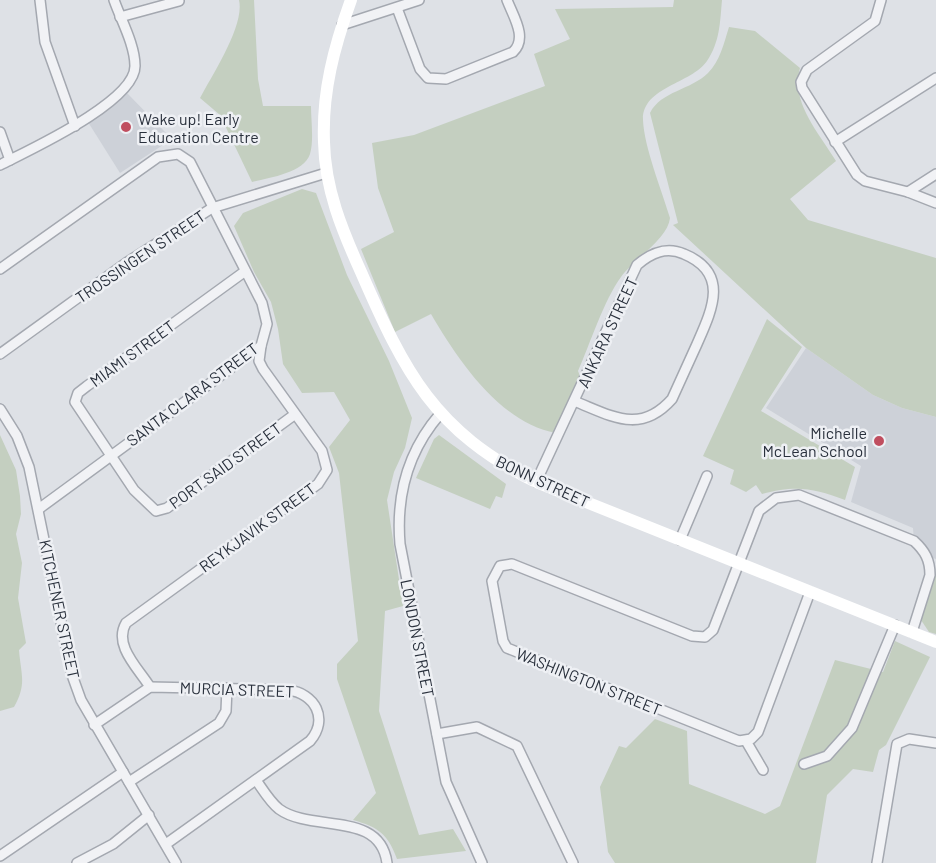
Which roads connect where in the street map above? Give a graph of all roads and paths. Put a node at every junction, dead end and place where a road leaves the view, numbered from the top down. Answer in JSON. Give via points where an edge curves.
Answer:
{"nodes":[{"id":1,"x":40,"y":0,"type":"edge"},
{"id":2,"x":114,"y":0,"type":"edge"},
{"id":3,"x":351,"y":0,"type":"edge"},
{"id":4,"x":419,"y":0,"type":"edge"},
{"id":5,"x":507,"y":0,"type":"edge"},
{"id":6,"x":881,"y":0,"type":"edge"},
{"id":7,"x":179,"y":1,"type":"edge"},
{"id":8,"x":397,"y":8,"type":"junction"},
{"id":9,"x":120,"y":17,"type":"junction"},
{"id":10,"x":342,"y":25,"type":"junction"},
{"id":11,"x":936,"y":78,"type":"edge"},
{"id":12,"x":75,"y":126,"type":"junction"},
{"id":13,"x":0,"y":132,"type":"edge"},
{"id":14,"x":835,"y":142,"type":"junction"},
{"id":15,"x":10,"y":160,"type":"junction"},
{"id":16,"x":0,"y":165,"type":"edge"},
{"id":17,"x":326,"y":173,"type":"junction"},
{"id":18,"x":936,"y":174,"type":"edge"},
{"id":19,"x":909,"y":192,"type":"junction"},
{"id":20,"x":936,"y":203,"type":"edge"},
{"id":21,"x":212,"y":208,"type":"junction"},
{"id":22,"x":0,"y":269,"type":"edge"},
{"id":23,"x":244,"y":272,"type":"junction"},
{"id":24,"x":261,"y":346,"type":"junction"},
{"id":25,"x":0,"y":354,"type":"edge"},
{"id":26,"x":574,"y":401,"type":"junction"},
{"id":27,"x":0,"y":409,"type":"edge"},
{"id":28,"x":440,"y":414,"type":"junction"},
{"id":29,"x":294,"y":415,"type":"junction"},
{"id":30,"x":110,"y":454,"type":"junction"},
{"id":31,"x":707,"y":476,"type":"dead end"},
{"id":32,"x":536,"y":482,"type":"junction"},
{"id":33,"x":40,"y":508,"type":"junction"},
{"id":34,"x":680,"y":540,"type":"junction"},
{"id":35,"x":738,"y":563,"type":"junction"},
{"id":36,"x":810,"y":592,"type":"junction"},
{"id":37,"x":895,"y":625,"type":"junction"},
{"id":38,"x":912,"y":632,"type":"junction"},
{"id":39,"x":936,"y":642,"type":"edge"},
{"id":40,"x":150,"y":687,"type":"junction"},
{"id":41,"x":227,"y":688,"type":"junction"},
{"id":42,"x":94,"y":725,"type":"junction"},
{"id":43,"x":436,"y":734,"type":"junction"},
{"id":44,"x":746,"y":741,"type":"junction"},
{"id":45,"x":936,"y":743,"type":"edge"},
{"id":46,"x":804,"y":764,"type":"dead end"},
{"id":47,"x":763,"y":770,"type":"dead end"},
{"id":48,"x":123,"y":772,"type":"junction"},
{"id":49,"x":256,"y":780,"type":"junction"},
{"id":50,"x":129,"y":782,"type":"junction"},
{"id":51,"x":148,"y":815,"type":"junction"},
{"id":52,"x":166,"y":844,"type":"junction"},
{"id":53,"x":0,"y":856,"type":"edge"},
{"id":54,"x":77,"y":863,"type":"edge"},
{"id":55,"x":176,"y":863,"type":"edge"},
{"id":56,"x":387,"y":863,"type":"edge"},
{"id":57,"x":482,"y":863,"type":"edge"},
{"id":58,"x":573,"y":863,"type":"edge"},
{"id":59,"x":877,"y":863,"type":"edge"}],
"edges":[{"from":1,"to":12,"type":"street","via":[[45,42]]},
{"from":2,"to":9,"type":"street"},
{"from":3,"to":10,"type":"street","name":"BONN STREET"},
{"from":4,"to":8,"type":"street"},
{"from":5,"to":8,"type":"street","via":[[520,34],[518,47],[443,79],[428,78],[420,69]]},
{"from":6,"to":14,"type":"street","via":[[875,21],[803,76],[802,88]]},
{"from":7,"to":9,"type":"street"},
{"from":8,"to":10,"type":"street"},
{"from":9,"to":12,"type":"street","via":[[135,71],[120,92]]},
{"from":10,"to":17,"type":"street","name":"BONN STREET","via":[[328,75]]},
{"from":11,"to":14,"type":"street"},
{"from":12,"to":15,"type":"street"},
{"from":13,"to":15,"type":"street"},
{"from":14,"to":19,"type":"street","via":[[860,178]]},
{"from":15,"to":16,"type":"street"},
{"from":17,"to":21,"type":"street","name":"TROSSINGEN STREET"},
{"from":17,"to":28,"type":"street","name":"BONN STREET","via":[[345,235],[388,334],[420,390]]},
{"from":18,"to":19,"type":"street"},
{"from":19,"to":20,"type":"street"},
{"from":21,"to":22,"type":"street","name":"SANTA CLARA STREET","via":[[185,157],[165,154]]},
{"from":21,"to":23,"type":"street","name":"SANTA CLARA STREET"},
{"from":21,"to":25,"type":"street","name":"TROSSINGEN STREET"},
{"from":23,"to":24,"type":"street","name":"SANTA CLARA STREET","via":[[266,316]]},
{"from":23,"to":30,"type":"street","name":"MIAMI STREET","via":[[78,393],[78,410]]},
{"from":24,"to":29,"type":"street","name":"REYKJAVIK STREET","via":[[259,361]]},
{"from":24,"to":30,"type":"street","name":"SANTA CLARA STREET"},
{"from":26,"to":26,"type":"street","name":"ANKARA STREET","via":[[638,265],[657,252],[670,250],[703,267],[714,288],[713,308],[666,406],[651,417],[628,420]]},
{"from":26,"to":32,"type":"street","name":"ANKARA STREET"},
{"from":27,"to":33,"type":"street","name":"KITCHENER STREET","via":[[17,436]]},
{"from":28,"to":32,"type":"street","name":"BONN STREET","via":[[481,451]]},
{"from":28,"to":43,"type":"street","name":"LONDON STREET","via":[[412,459],[398,517]]},
{"from":29,"to":30,"type":"street","name":"PORT SAID STREET","via":[[160,511],[140,498]]},
{"from":29,"to":40,"type":"street","name":"REYKJAVIK STREET","via":[[325,457],[325,475],[318,484],[131,618],[122,631],[122,643]]},
{"from":30,"to":33,"type":"street","name":"SANTA CLARA STREET"},
{"from":31,"to":34,"type":"street"},
{"from":32,"to":34,"type":"street","name":"BONN STREET"},
{"from":33,"to":42,"type":"street","name":"KITCHENER STREET","via":[[72,675]]},
{"from":34,"to":35,"type":"street","name":"BONN STREET"},
{"from":35,"to":36,"type":"street","name":"BONN STREET"},
{"from":35,"to":38,"type":"street","via":[[759,511],[765,504],[787,495],[799,495],[903,536],[922,548],[930,566]]},
{"from":35,"to":44,"type":"street","name":"WASHINGTON STREET","via":[[713,630],[699,638],[512,564],[500,566],[492,581],[502,641],[507,648]]},
{"from":36,"to":37,"type":"street","name":"BONN STREET"},
{"from":36,"to":44,"type":"street","via":[[761,728]]},
{"from":37,"to":38,"type":"street","name":"BONN STREET"},
{"from":37,"to":46,"type":"street","via":[[852,728],[827,756]]},
{"from":38,"to":39,"type":"street","name":"BONN STREET"},
{"from":40,"to":41,"type":"street","name":"MURCIA STREET"},
{"from":40,"to":42,"type":"street"},
{"from":41,"to":49,"type":"street","name":"MURCIA STREET","via":[[300,691],[308,695],[316,708],[318,719],[312,738]]},
{"from":41,"to":50,"type":"street","via":[[226,711],[219,723]]},
{"from":42,"to":48,"type":"street","name":"KITCHENER STREET"},
{"from":43,"to":57,"type":"street","name":"LONDON STREET","via":[[449,794]]},
{"from":43,"to":58,"type":"street","via":[[477,727],[518,746]]},
{"from":44,"to":47,"type":"street"},
{"from":45,"to":59,"type":"street","via":[[909,739],[897,744]]},
{"from":48,"to":50,"type":"street","name":"KITCHENER STREET"},
{"from":48,"to":53,"type":"street"},
{"from":49,"to":52,"type":"street","name":"MURCIA STREET"},
{"from":49,"to":56,"type":"street","via":[[285,812],[371,833],[384,847]]},
{"from":50,"to":51,"type":"street","name":"KITCHENER STREET"},
{"from":51,"to":52,"type":"street","name":"KITCHENER STREET"},
{"from":51,"to":54,"type":"street","via":[[113,844]]},
{"from":52,"to":55,"type":"street","name":"KITCHENER STREET"}]}
